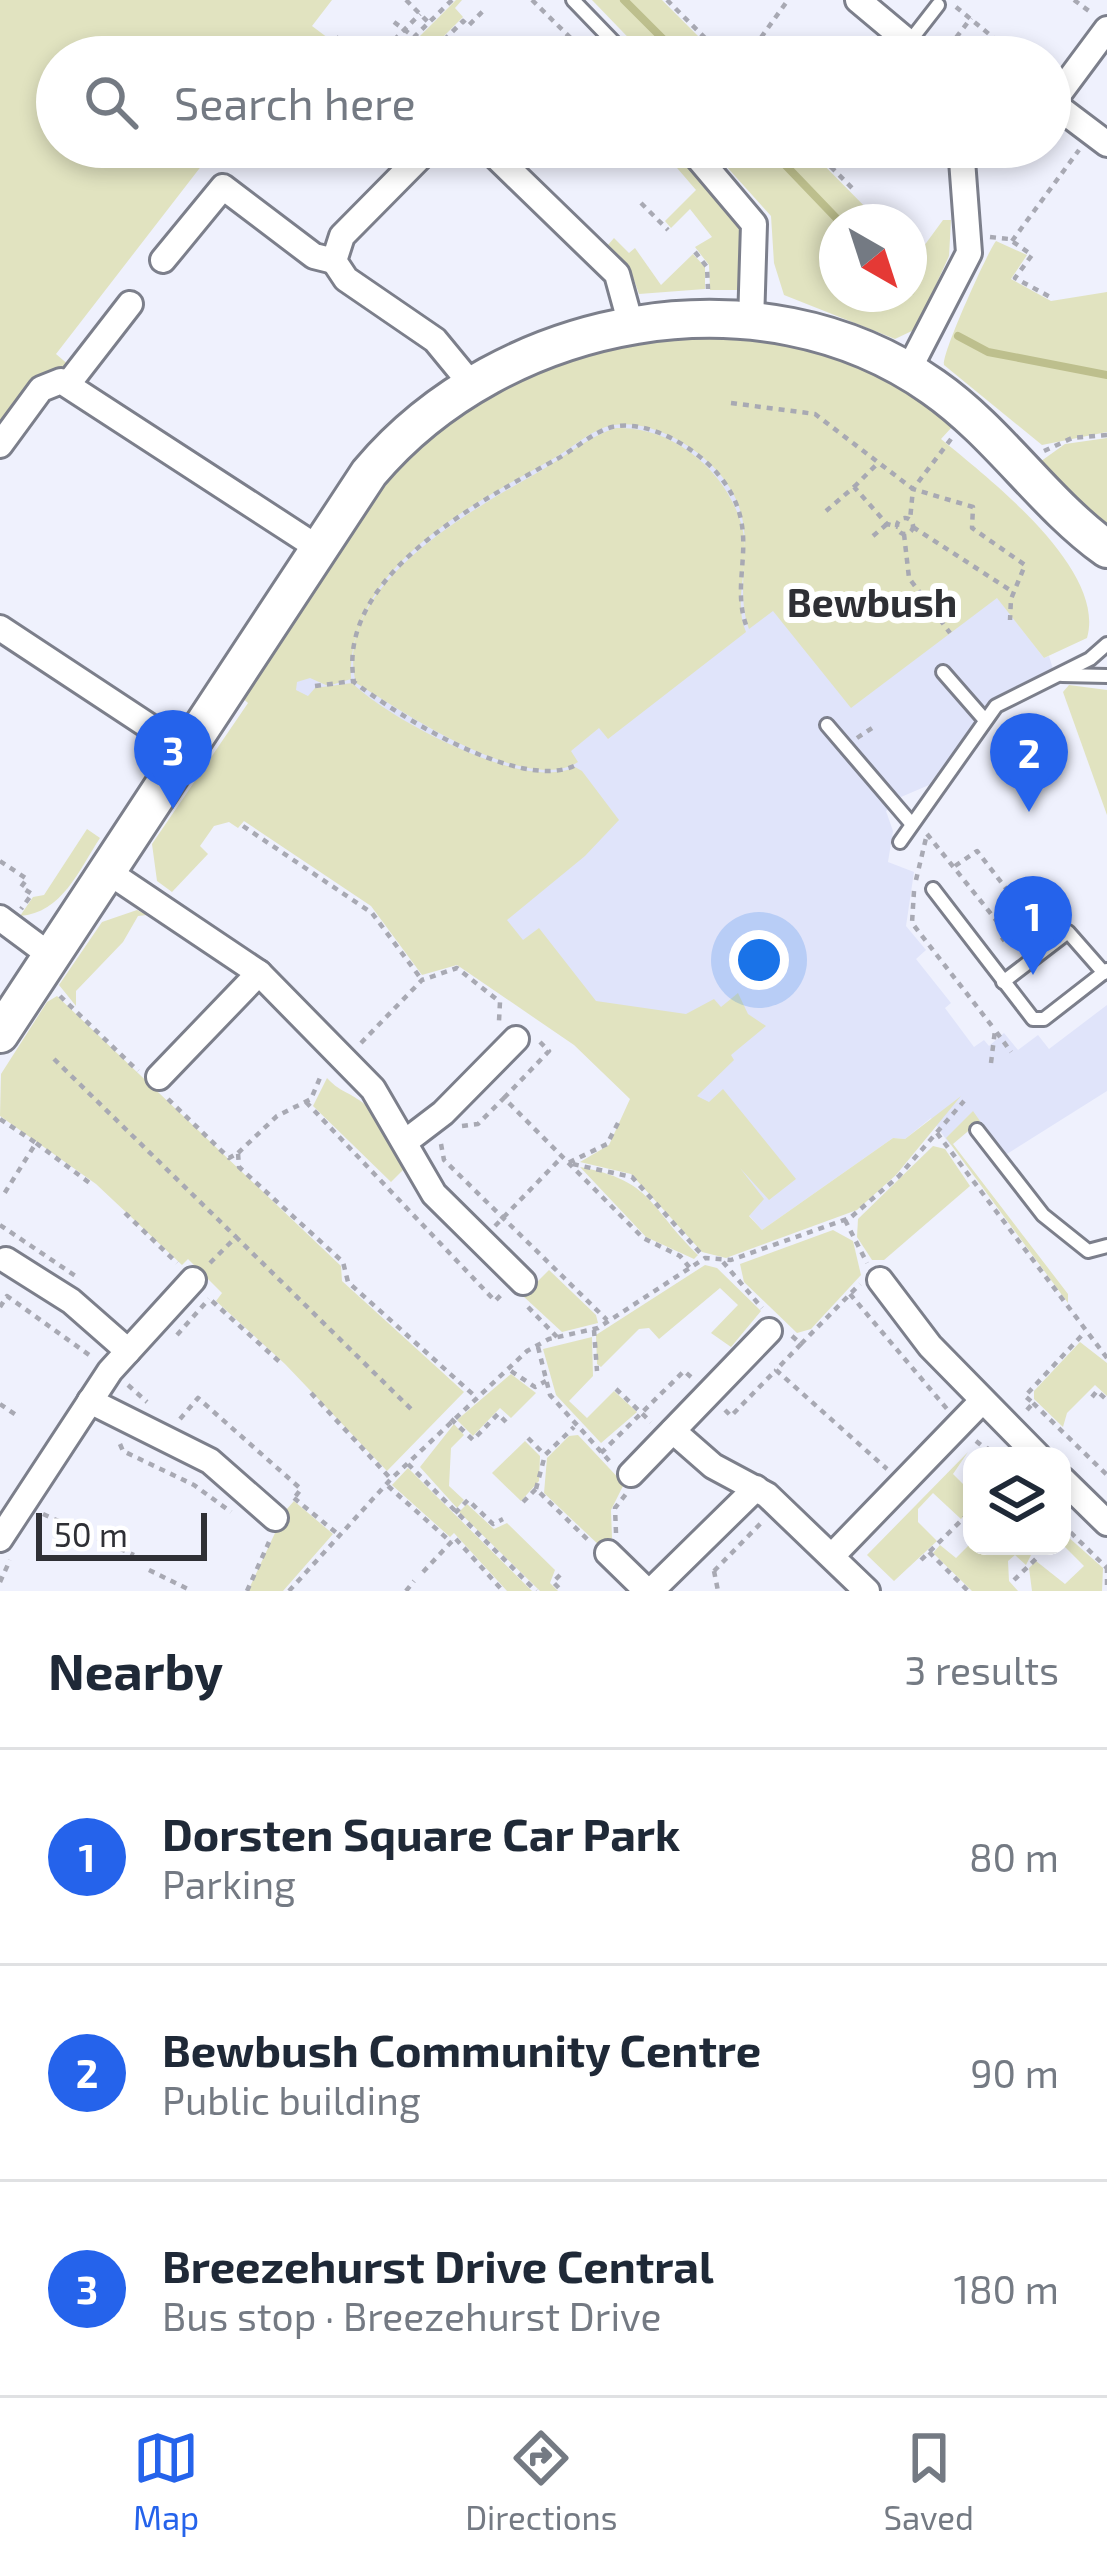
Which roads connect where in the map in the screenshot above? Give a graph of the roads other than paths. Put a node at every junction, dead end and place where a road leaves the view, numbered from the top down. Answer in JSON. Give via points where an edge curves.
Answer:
{"nodes":[{"id":1,"x":573,"y":0,"type":"edge"},
{"id":2,"x":858,"y":0,"type":"edge"},
{"id":3,"x":942,"y":3,"type":"edge"},
{"id":4,"x":1107,"y":29,"type":"edge"},
{"id":5,"x":608,"y":36,"type":"edge"},
{"id":6,"x":902,"y":36,"type":"edge"},
{"id":7,"x":925,"y":36,"type":"edge"},
{"id":8,"x":1071,"y":76,"type":"edge"},
{"id":9,"x":1071,"y":117,"type":"edge"},
{"id":10,"x":1099,"y":138,"type":"edge"},
{"id":11,"x":409,"y":168,"type":"edge"},
{"id":12,"x":507,"y":168,"type":"edge"},
{"id":13,"x":707,"y":168,"type":"edge"},
{"id":14,"x":963,"y":168,"type":"edge"},
{"id":15,"x":163,"y":260,"type":"dead end"},
{"id":16,"x":334,"y":261,"type":"junction"},
{"id":17,"x":130,"y":304,"type":"dead end"},
{"id":18,"x":751,"y":323,"type":"junction"},
{"id":19,"x":631,"y":325,"type":"junction"},
{"id":20,"x":908,"y":371,"type":"junction"},
{"id":21,"x":68,"y":384,"type":"junction"},
{"id":22,"x":472,"y":385,"type":"junction"},
{"id":23,"x":0,"y":445,"type":"edge"},
{"id":24,"x":1097,"y":542,"type":"edge"},
{"id":25,"x":317,"y":548,"type":"junction"},
{"id":26,"x":1107,"y":568,"type":"edge"},
{"id":27,"x":0,"y":628,"type":"edge"},
{"id":28,"x":1107,"y":644,"type":"edge"},
{"id":29,"x":943,"y":672,"type":"dead end"},
{"id":30,"x":1060,"y":675,"type":"junction"},
{"id":31,"x":1107,"y":676,"type":"edge"},
{"id":32,"x":984,"y":719,"type":"junction"},
{"id":33,"x":827,"y":725,"type":"dead end"},
{"id":34,"x":185,"y":750,"type":"junction"},
{"id":35,"x":911,"y":821,"type":"junction"},
{"id":36,"x":900,"y":842,"type":"dead end"},
{"id":37,"x":107,"y":871,"type":"junction"},
{"id":38,"x":933,"y":889,"type":"dead end"},
{"id":39,"x":9,"y":918,"type":"edge"},
{"id":40,"x":1106,"y":972,"type":"edge"},
{"id":41,"x":52,"y":973,"type":"junction"},
{"id":42,"x":259,"y":973,"type":"junction"},
{"id":43,"x":1003,"y":982,"type":"junction"},
{"id":44,"x":0,"y":1034,"type":"edge"},
{"id":45,"x":516,"y":1039,"type":"road end"},
{"id":46,"x":160,"y":1087,"type":"road end"},
{"id":47,"x":977,"y":1130,"type":"dead end"},
{"id":48,"x":405,"y":1142,"type":"junction"},
{"id":49,"x":8,"y":1232,"type":"edge"},
{"id":50,"x":1107,"y":1246,"type":"edge"},
{"id":51,"x":3,"y":1265,"type":"edge"},
{"id":52,"x":187,"y":1273,"type":"road end"},
{"id":53,"x":880,"y":1280,"type":"dead end"},
{"id":54,"x":520,"y":1288,"type":"road end"},
{"id":55,"x":774,"y":1324,"type":"road end"},
{"id":56,"x":128,"y":1351,"type":"junction"},
{"id":57,"x":90,"y":1401,"type":"junction"},
{"id":58,"x":982,"y":1401,"type":"junction"},
{"id":59,"x":670,"y":1434,"type":"junction"},
{"id":60,"x":1029,"y":1447,"type":"edge"},
{"id":61,"x":630,"y":1479,"type":"road end"},
{"id":62,"x":756,"y":1488,"type":"junction"},
{"id":63,"x":1071,"y":1488,"type":"edge"},
{"id":64,"x":1107,"y":1523,"type":"edge"},
{"id":65,"x":272,"y":1525,"type":"road end"},
{"id":66,"x":6,"y":1547,"type":"edge"},
{"id":67,"x":608,"y":1549,"type":"road end"},
{"id":68,"x":832,"y":1556,"type":"junction"},
{"id":69,"x":649,"y":1591,"type":"edge"},
{"id":70,"x":867,"y":1591,"type":"edge"}],
"edges":[{"from":1,"to":5,"type":"lane"},
{"from":2,"to":6,"type":"street"},
{"from":3,"to":7,"type":"lane"},
{"from":4,"to":8,"type":"street"},
{"from":9,"to":10,"type":"street"},
{"from":11,"to":16,"type":"street","via":[[342,236]]},
{"from":12,"to":19,"type":"street","via":[[616,274]]},
{"from":13,"to":18,"type":"street","via":[[754,224]]},
{"from":14,"to":20,"type":"street","via":[[969,253]]},
{"from":15,"to":16,"type":"street","via":[[223,187],[314,256]]},
{"from":16,"to":22,"type":"street","via":[[346,279],[435,340]]},
{"from":17,"to":21,"type":"street"},
{"from":18,"to":19,"type":"street"},
{"from":18,"to":20,"type":"street","via":[[806,332]]},
{"from":19,"to":22,"type":"street","via":[[556,344]]},
{"from":20,"to":24,"type":"street","via":[[969,416]]},
{"from":21,"to":23,"type":"street","via":[[47,384]]},
{"from":21,"to":25,"type":"street"},
{"from":22,"to":25,"type":"street","via":[[390,449]]},
{"from":24,"to":26,"type":"street"},
{"from":25,"to":34,"type":"street"},
{"from":27,"to":34,"type":"street"},
{"from":28,"to":30,"type":"lane"},
{"from":29,"to":32,"type":"lane"},
{"from":30,"to":31,"type":"lane"},
{"from":30,"to":32,"type":"lane","via":[[1009,696]]},
{"from":32,"to":35,"type":"lane"},
{"from":33,"to":35,"type":"lane"},
{"from":34,"to":37,"type":"street"},
{"from":35,"to":36,"type":"lane"},
{"from":37,"to":41,"type":"street"},
{"from":37,"to":42,"type":"street"},
{"from":38,"to":43,"type":"lane"},
{"from":39,"to":41,"type":"street"},
{"from":40,"to":43,"type":"lane","via":[[1038,1021]]},
{"from":40,"to":43,"type":"lane","via":[[1072,932]]},
{"from":41,"to":44,"type":"street"},
{"from":42,"to":46,"type":"street"},
{"from":42,"to":48,"type":"street","via":[[335,1065],[380,1098]]},
{"from":45,"to":48,"type":"street"},
{"from":47,"to":50,"type":"lane","via":[[1042,1215],[1088,1251]]},
{"from":48,"to":54,"type":"street","via":[[434,1194]]},
{"from":49,"to":51,"type":"street"},
{"from":51,"to":56,"type":"street","via":[[70,1301]]},
{"from":52,"to":56,"type":"street"},
{"from":53,"to":58,"type":"street"},
{"from":55,"to":59,"type":"street"},
{"from":56,"to":57,"type":"street"},
{"from":57,"to":65,"type":"street","via":[[210,1461]]},
{"from":57,"to":66,"type":"street"},
{"from":58,"to":60,"type":"street"},
{"from":58,"to":68,"type":"street"},
{"from":59,"to":61,"type":"street"},
{"from":59,"to":62,"type":"street"},
{"from":62,"to":68,"type":"street"},
{"from":62,"to":69,"type":"street"},
{"from":63,"to":64,"type":"street"},
{"from":67,"to":69,"type":"street"},
{"from":68,"to":70,"type":"street"}]}
